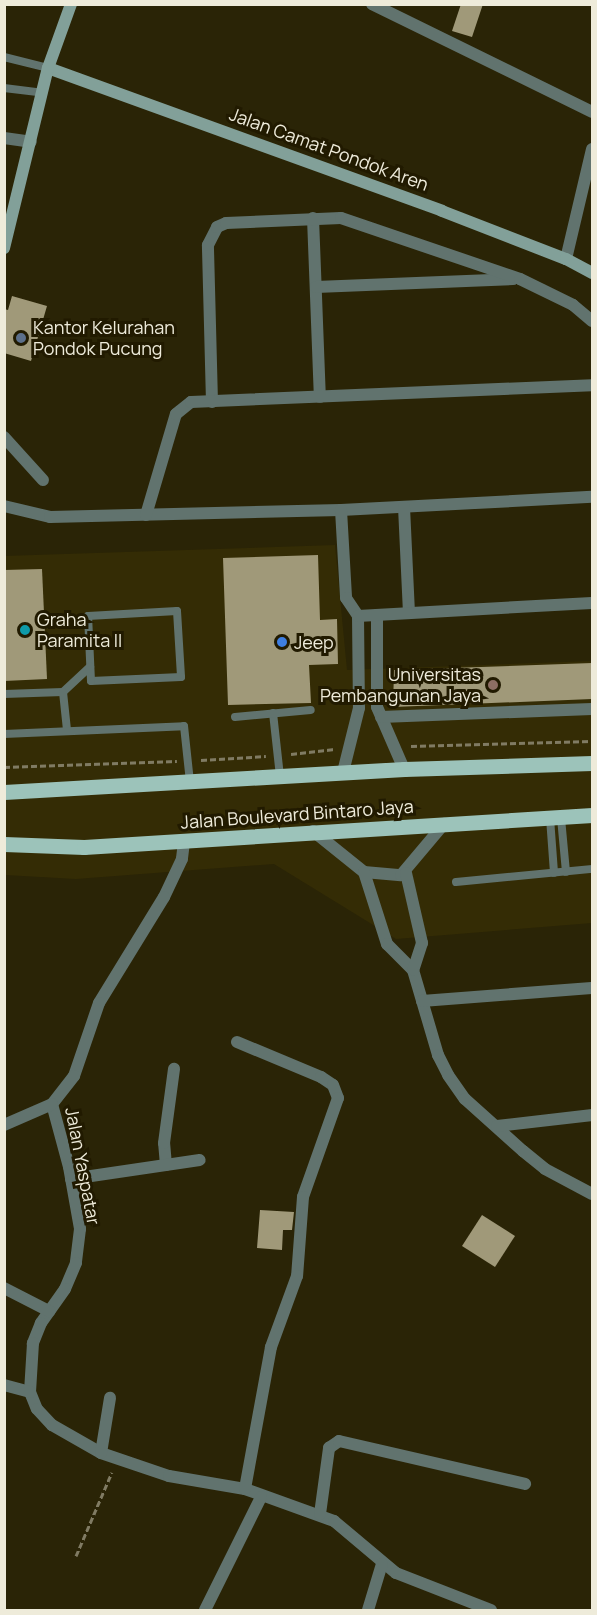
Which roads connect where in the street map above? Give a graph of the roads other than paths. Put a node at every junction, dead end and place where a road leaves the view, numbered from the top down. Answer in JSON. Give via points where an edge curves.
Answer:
{"nodes":[{"id":1,"x":71,"y":4,"type":"edge"},
{"id":2,"x":372,"y":4,"type":"edge"},
{"id":3,"x":4,"y":57,"type":"edge"},
{"id":4,"x":48,"y":68,"type":"junction"},
{"id":5,"x":4,"y":88,"type":"edge"},
{"id":6,"x":42,"y":93,"type":"junction"},
{"id":7,"x":592,"y":112,"type":"edge"},
{"id":8,"x":4,"y":138,"type":"edge"},
{"id":9,"x":31,"y":142,"type":"junction"},
{"id":10,"x":592,"y":149,"type":"edge"},
{"id":11,"x":313,"y":218,"type":"junction"},
{"id":12,"x":4,"y":248,"type":"edge"},
{"id":13,"x":566,"y":259,"type":"junction"},
{"id":14,"x":592,"y":273,"type":"edge"},
{"id":15,"x":520,"y":279,"type":"junction"},
{"id":16,"x":316,"y":286,"type":"junction"},
{"id":17,"x":592,"y":321,"type":"edge"},
{"id":18,"x":592,"y":385,"type":"edge"},
{"id":19,"x":320,"y":397,"type":"junction"},
{"id":20,"x":212,"y":402,"type":"junction"},
{"id":21,"x":4,"y":437,"type":"edge"},
{"id":22,"x":44,"y":480,"type":"dead end"},
{"id":23,"x":592,"y":497,"type":"edge"},
{"id":24,"x":4,"y":506,"type":"edge"},
{"id":25,"x":404,"y":507,"type":"junction"},
{"id":26,"x":341,"y":510,"type":"junction"},
{"id":27,"x":146,"y":515,"type":"junction"},
{"id":28,"x":592,"y":603,"type":"edge"},
{"id":29,"x":409,"y":612,"type":"junction"},
{"id":30,"x":377,"y":615,"type":"junction"},
{"id":31,"x":358,"y":616,"type":"junction"},
{"id":32,"x":90,"y":667,"type":"junction"},
{"id":33,"x":63,"y":692,"type":"junction"},
{"id":34,"x":4,"y":694,"type":"edge"},
{"id":35,"x":359,"y":708,"type":"junction"},
{"id":36,"x":592,"y":709,"type":"edge"},
{"id":37,"x":311,"y":710,"type":"dead end"},
{"id":38,"x":379,"y":712,"type":"junction"},
{"id":39,"x":273,"y":713,"type":"junction"},
{"id":40,"x":235,"y":717,"type":"dead end"},
{"id":41,"x":67,"y":731,"type":"junction"},
{"id":42,"x":4,"y":734,"type":"edge"},
{"id":43,"x":592,"y":764,"type":"edge"},
{"id":44,"x":404,"y":769,"type":"junction"},
{"id":45,"x":343,"y":772,"type":"junction"},
{"id":46,"x":280,"y":776,"type":"junction"},
{"id":47,"x":190,"y":782,"type":"junction"},
{"id":48,"x":4,"y":792,"type":"edge"},
{"id":49,"x":592,"y":815,"type":"edge"},
{"id":50,"x":556,"y":818,"type":"junction"},
{"id":51,"x":444,"y":824,"type":"junction"},
{"id":52,"x":313,"y":831,"type":"junction"},
{"id":53,"x":184,"y":842,"type":"junction"},
{"id":54,"x":4,"y":844,"type":"edge"},
{"id":55,"x":592,"y":869,"type":"edge"},
{"id":56,"x":364,"y":872,"type":"junction"},
{"id":57,"x":566,"y":872,"type":"junction"},
{"id":58,"x":406,"y":873,"type":"junction"},
{"id":59,"x":554,"y":873,"type":"junction"},
{"id":60,"x":456,"y":882,"type":"dead end"},
{"id":61,"x":413,"y":970,"type":"junction"},
{"id":62,"x":592,"y":988,"type":"edge"},
{"id":63,"x":422,"y":1001,"type":"junction"},
{"id":64,"x":237,"y":1042,"type":"dead end"},
{"id":65,"x":174,"y":1069,"type":"dead end"},
{"id":66,"x":52,"y":1104,"type":"junction"},
{"id":67,"x":592,"y":1115,"type":"edge"},
{"id":68,"x":4,"y":1125,"type":"edge"},
{"id":69,"x":497,"y":1126,"type":"junction"},
{"id":70,"x":201,"y":1160,"type":"dead end"},
{"id":71,"x":166,"y":1165,"type":"junction"},
{"id":72,"x":71,"y":1179,"type":"junction"},
{"id":73,"x":592,"y":1194,"type":"edge"},
{"id":74,"x":4,"y":1288,"type":"edge"},
{"id":75,"x":49,"y":1311,"type":"junction"},
{"id":76,"x":4,"y":1385,"type":"edge"},
{"id":77,"x":30,"y":1392,"type":"junction"},
{"id":78,"x":110,"y":1398,"type":"dead end"},
{"id":79,"x":101,"y":1453,"type":"junction"},
{"id":80,"x":525,"y":1484,"type":"dead end"},
{"id":81,"x":245,"y":1489,"type":"junction"},
{"id":82,"x":261,"y":1497,"type":"junction"},
{"id":83,"x":320,"y":1514,"type":"junction"},
{"id":84,"x":382,"y":1564,"type":"junction"},
{"id":85,"x":205,"y":1611,"type":"edge"},
{"id":86,"x":368,"y":1611,"type":"edge"},
{"id":87,"x":491,"y":1611,"type":"edge"}],
"edges":[{"from":1,"to":4,"type":"main road"},
{"from":2,"to":7,"type":"street"},
{"from":3,"to":4,"type":"lane"},
{"from":4,"to":6,"type":"main road"},
{"from":4,"to":13,"type":"main road","name":"Jalan Camat Pondok Aren","via":[[234,132]]},
{"from":5,"to":6,"type":"lane"},
{"from":6,"to":9,"type":"main road"},
{"from":8,"to":9,"type":"street"},
{"from":9,"to":12,"type":"main road"},
{"from":10,"to":13,"type":"street"},
{"from":11,"to":15,"type":"street","via":[[369,226]]},
{"from":11,"to":16,"type":"street"},
{"from":11,"to":20,"type":"street","via":[[226,223],[211,235]]},
{"from":13,"to":14,"type":"main road","name":"Jalan Camat Pondok Aren"},
{"from":15,"to":16,"type":"street"},
{"from":15,"to":17,"type":"street","via":[[573,305]]},
{"from":16,"to":19,"type":"street"},
{"from":18,"to":19,"type":"street"},
{"from":19,"to":20,"type":"street"},
{"from":20,"to":27,"type":"street","via":[[191,402],[176,414]]},
{"from":21,"to":22,"type":"street"},
{"from":23,"to":25,"type":"street"},
{"from":24,"to":27,"type":"street","via":[[50,517]]},
{"from":25,"to":26,"type":"street"},
{"from":25,"to":29,"type":"street"},
{"from":26,"to":27,"type":"street"},
{"from":26,"to":31,"type":"street","via":[[346,598]]},
{"from":28,"to":29,"type":"street"},
{"from":29,"to":30,"type":"street"},
{"from":30,"to":31,"type":"street"},
{"from":30,"to":38,"type":"street"},
{"from":31,"to":35,"type":"street"},
{"from":32,"to":32,"type":"lane","via":[[91,681],[181,676],[177,611],[88,616]]},
{"from":32,"to":33,"type":"lane"},
{"from":33,"to":34,"type":"lane"},
{"from":33,"to":41,"type":"lane"},
{"from":35,"to":38,"type":"street"},
{"from":35,"to":45,"type":"street"},
{"from":36,"to":38,"type":"street"},
{"from":37,"to":39,"type":"lane"},
{"from":38,"to":44,"type":"street"},
{"from":39,"to":40,"type":"lane"},
{"from":39,"to":46,"type":"lane"},
{"from":41,"to":42,"type":"lane"},
{"from":41,"to":47,"type":"lane","via":[[184,726]]},
{"from":43,"to":44,"type":"main road","name":"Jalan Boulevard Bintaro Jaya"},
{"from":44,"to":45,"type":"main road","name":"Jalan Boulevard Bintaro Jaya"},
{"from":45,"to":46,"type":"main road","name":"Jalan Boulevard Bintaro Jaya"},
{"from":46,"to":47,"type":"main road","name":"Jalan Boulevard Bintaro Jaya"},
{"from":47,"to":48,"type":"main road","name":"Jalan Boulevard Bintaro Jaya"},
{"from":49,"to":50,"type":"main road","name":"Jalan Boulevard Bintaro Jaya"},
{"from":50,"to":51,"type":"main road","name":"Jalan Boulevard Bintaro Jaya"},
{"from":50,"to":57,"type":"lane"},
{"from":50,"to":59,"type":"lane"},
{"from":51,"to":52,"type":"main road","name":"Jalan Boulevard Bintaro Jaya"},
{"from":51,"to":58,"type":"street"},
{"from":52,"to":53,"type":"main road","name":"Jalan Boulevard Bintaro Jaya"},
{"from":52,"to":56,"type":"street"},
{"from":53,"to":54,"type":"main road","name":"Jalan Boulevard Bintaro Jaya","via":[[84,847]]},
{"from":53,"to":66,"type":"street","name":"Jalan Yaspatar","via":[[182,859],[164,897],[99,1004],[74,1076]]},
{"from":55,"to":57,"type":"lane"},
{"from":56,"to":58,"type":"street","via":[[377,876]]},
{"from":56,"to":61,"type":"street","via":[[387,944]]},
{"from":57,"to":59,"type":"lane"},
{"from":58,"to":61,"type":"street","via":[[422,944]]},
{"from":59,"to":60,"type":"lane"},
{"from":61,"to":63,"type":"street"},
{"from":62,"to":63,"type":"street"},
{"from":63,"to":69,"type":"street","via":[[448,1075],[465,1099]]},
{"from":64,"to":81,"type":"street","via":[[321,1077],[333,1085],[338,1098],[303,1197],[297,1276],[272,1347]]},
{"from":65,"to":71,"type":"street","via":[[165,1133]]},
{"from":66,"to":68,"type":"street"},
{"from":66,"to":72,"type":"street","name":"Jalan Yaspatar"},
{"from":67,"to":69,"type":"street"},
{"from":69,"to":73,"type":"street","via":[[545,1169]]},
{"from":70,"to":71,"type":"street"},
{"from":71,"to":72,"type":"street"},
{"from":72,"to":75,"type":"street","name":"Jalan Yaspatar","via":[[80,1229],[77,1255],[65,1289]]},
{"from":74,"to":75,"type":"street"},
{"from":75,"to":77,"type":"street","name":"Jalan Yaspatar","via":[[33,1343]]},
{"from":76,"to":77,"type":"street"},
{"from":77,"to":79,"type":"street","via":[[37,1409],[52,1425]]},
{"from":78,"to":79,"type":"street"},
{"from":79,"to":81,"type":"street","via":[[169,1476]]},
{"from":80,"to":83,"type":"street","via":[[355,1441],[339,1441],[329,1448]]},
{"from":81,"to":82,"type":"street"},
{"from":82,"to":83,"type":"street"},
{"from":82,"to":85,"type":"street"},
{"from":83,"to":84,"type":"street","via":[[347,1529]]},
{"from":84,"to":86,"type":"street"},
{"from":84,"to":87,"type":"street","via":[[410,1580]]}]}
